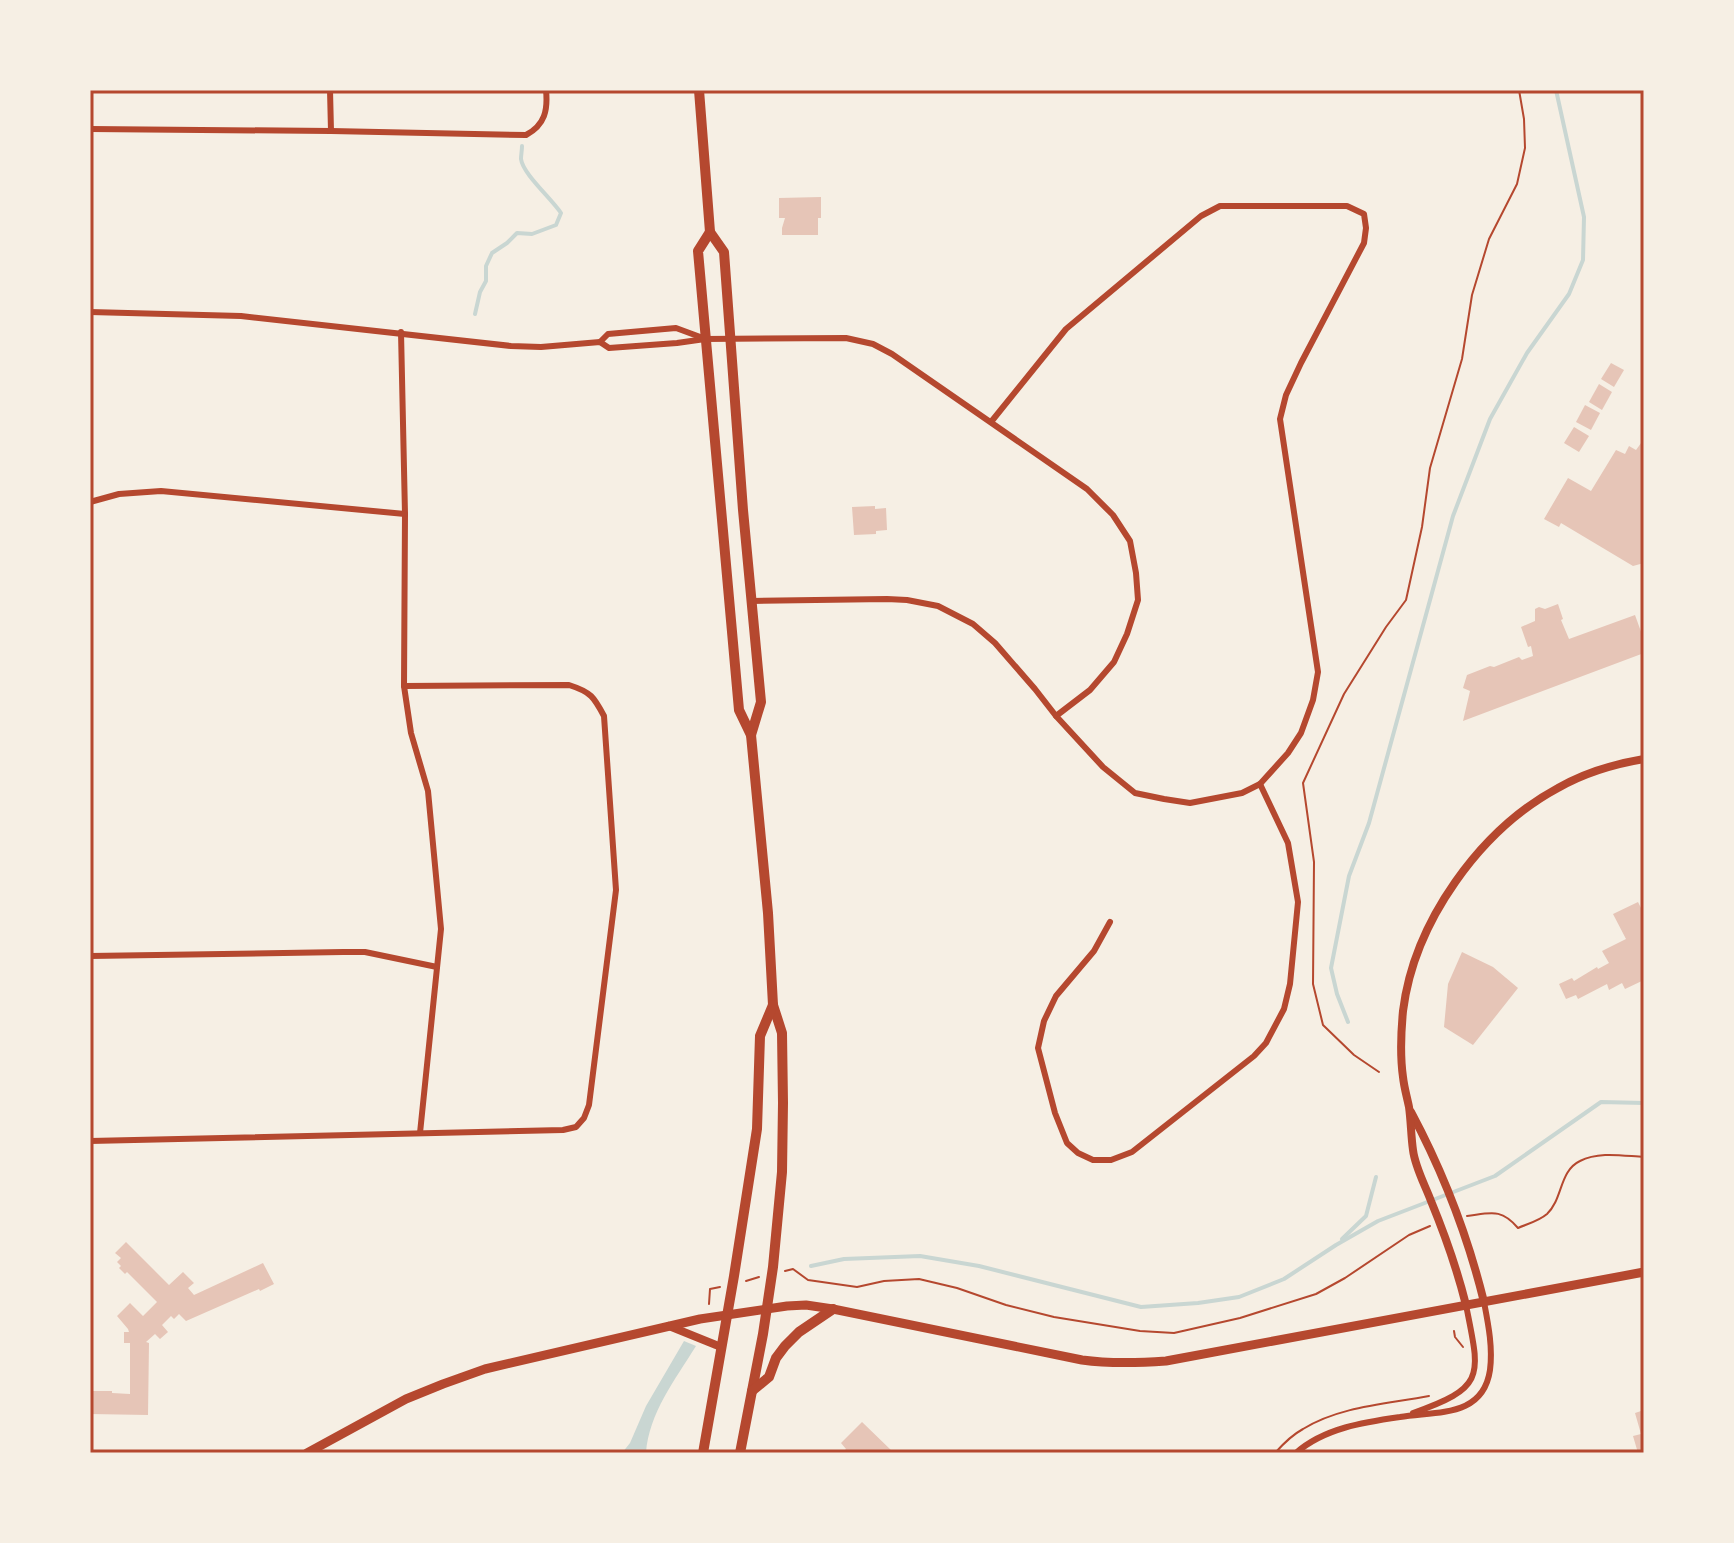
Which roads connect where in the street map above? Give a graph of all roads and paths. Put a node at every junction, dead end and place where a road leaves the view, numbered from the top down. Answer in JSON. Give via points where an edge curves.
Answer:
{"nodes":[{"id":1,"x":330,"y":90,"type":"edge"},
{"id":2,"x":546,"y":90,"type":"edge"},
{"id":3,"x":699,"y":90,"type":"edge"},
{"id":4,"x":1519,"y":90,"type":"edge"},
{"id":5,"x":90,"y":129,"type":"edge"},
{"id":6,"x":331,"y":131,"type":"junction"},
{"id":7,"x":710,"y":232,"type":"junction"},
{"id":8,"x":90,"y":312,"type":"edge"},
{"id":9,"x":401,"y":332,"type":"junction"},
{"id":10,"x":731,"y":338,"type":"junction"},
{"id":11,"x":705,"y":339,"type":"junction"},
{"id":12,"x":600,"y":342,"type":"junction"},
{"id":13,"x":991,"y":422,"type":"junction"},
{"id":14,"x":90,"y":502,"type":"edge"},
{"id":15,"x":405,"y":514,"type":"junction"},
{"id":16,"x":751,"y":601,"type":"junction"},
{"id":17,"x":404,"y":686,"type":"junction"},
{"id":18,"x":1056,"y":716,"type":"junction"},
{"id":19,"x":751,"y":735,"type":"junction"},
{"id":20,"x":1644,"y":759,"type":"edge"},
{"id":21,"x":1260,"y":784,"type":"junction"},
{"id":22,"x":1110,"y":922,"type":"dead end"},
{"id":23,"x":90,"y":956,"type":"edge"},
{"id":24,"x":437,"y":967,"type":"junction"},
{"id":25,"x":773,"y":1005,"type":"junction"},
{"id":26,"x":1379,"y":1072,"type":"dead end"},
{"id":27,"x":1409,"y":1107,"type":"junction"},
{"id":28,"x":420,"y":1133,"type":"junction"},
{"id":29,"x":90,"y":1141,"type":"edge"},
{"id":30,"x":1644,"y":1157,"type":"edge"},
{"id":31,"x":1460,"y":1216,"type":"dead end"},
{"id":32,"x":1431,"y":1225,"type":"dead end"},
{"id":33,"x":1644,"y":1272,"type":"edge"},
{"id":34,"x":772,"y":1275,"type":"junction"},
{"id":35,"x":733,"y":1284,"type":"junction"},
{"id":36,"x":710,"y":1289,"type":"dead end"},
{"id":37,"x":1484,"y":1302,"type":"junction"},
{"id":38,"x":1466,"y":1305,"type":"junction"},
{"id":39,"x":767,"y":1309,"type":"junction"},
{"id":40,"x":833,"y":1309,"type":"junction"},
{"id":41,"x":727,"y":1315,"type":"junction"},
{"id":42,"x":668,"y":1326,"type":"junction"},
{"id":43,"x":1454,"y":1331,"type":"dead end"},
{"id":44,"x":721,"y":1347,"type":"junction"},
{"id":45,"x":1465,"y":1349,"type":"dead end"},
{"id":46,"x":752,"y":1391,"type":"junction"},
{"id":47,"x":1430,"y":1396,"type":"dead end"},
{"id":48,"x":1402,"y":1417,"type":"junction"},
{"id":49,"x":307,"y":1453,"type":"edge"},
{"id":50,"x":703,"y":1453,"type":"edge"},
{"id":51,"x":740,"y":1453,"type":"edge"},
{"id":52,"x":1275,"y":1453,"type":"edge"},
{"id":53,"x":1296,"y":1453,"type":"edge"}],
"edges":[{"from":1,"to":6,"type":"street"},
{"from":2,"to":6,"type":"street","via":[[543,121],[526,135]]},
{"from":3,"to":7,"type":"main road"},
{"from":4,"to":26,"type":"path","via":[[1525,148],[1517,184],[1489,239],[1472,295],[1462,359],[1430,468],[1406,600],[1344,694],[1303,783],[1314,862],[1313,984],[1323,1025]]},
{"from":5,"to":6,"type":"street"},
{"from":7,"to":10,"type":"main road","via":[[724,252]]},
{"from":7,"to":11,"type":"main road","via":[[698,251]]},
{"from":8,"to":9,"type":"street","via":[[241,316]]},
{"from":9,"to":12,"type":"street","via":[[511,346]]},
{"from":9,"to":15,"type":"street"},
{"from":10,"to":11,"type":"street"},
{"from":10,"to":13,"type":"street","via":[[846,338],[873,344]]},
{"from":10,"to":16,"type":"main road"},
{"from":11,"to":12,"type":"street","via":[[609,348]]},
{"from":11,"to":12,"type":"street","via":[[676,328],[608,334]]},
{"from":11,"to":19,"type":"main road","via":[[739,710]]},
{"from":13,"to":18,"type":"street","via":[[1087,489],[1130,541],[1138,600],[1127,634],[1114,662],[1090,690]]},
{"from":13,"to":21,"type":"street","via":[[1066,329],[1201,216],[1220,206],[1347,206],[1364,214],[1364,243],[1301,363],[1280,419],[1318,672],[1301,733]]},
{"from":14,"to":15,"type":"street","via":[[161,491]]},
{"from":15,"to":17,"type":"street"},
{"from":16,"to":18,"type":"street","via":[[887,599],[938,606],[995,643]]},
{"from":16,"to":19,"type":"main road","via":[[761,702]]},
{"from":17,"to":24,"type":"street","via":[[428,791],[441,929]]},
{"from":17,"to":28,"type":"street","via":[[569,685],[595,698],[604,716],[616,890],[584,1118],[563,1130]]},
{"from":18,"to":21,"type":"street","via":[[1135,793],[1190,803]]},
{"from":19,"to":25,"type":"main road"},
{"from":20,"to":27,"type":"street","via":[[1603,768],[1529,806],[1496,834],[1451,888],[1422,943],[1404,1006],[1403,1077]]},
{"from":21,"to":22,"type":"street","via":[[1288,843],[1298,902],[1284,1009],[1254,1056],[1168,1124],[1132,1152],[1093,1160],[1067,1143],[1038,1048],[1056,996],[1094,951]]},
{"from":23,"to":24,"type":"street","via":[[365,952]]},
{"from":24,"to":28,"type":"street"},
{"from":25,"to":34,"type":"main road","via":[[782,1033],[783,1086]]},
{"from":25,"to":35,"type":"main road","via":[[760,1036],[757,1129]]},
{"from":27,"to":37,"type":"street","via":[[1430,1147]]},
{"from":27,"to":38,"type":"street","via":[[1413,1153]]},
{"from":28,"to":29,"type":"street"},
{"from":30,"to":31,"type":"path","via":[[1601,1155],[1579,1161],[1567,1171],[1545,1216],[1518,1228],[1496,1212]]},
{"from":32,"to":34,"type":"path","via":[[1316,1294],[1174,1333],[1054,1317],[919,1279],[857,1287],[808,1280],[793,1269]]},
{"from":33,"to":37,"type":"main road"},
{"from":34,"to":35,"type":"path"},
{"from":34,"to":39,"type":"main road"},
{"from":35,"to":36,"type":"path"},
{"from":35,"to":41,"type":"main road"},
{"from":37,"to":38,"type":"main road"},
{"from":37,"to":48,"type":"street","via":[[1490,1368],[1481,1393],[1460,1409]]},
{"from":38,"to":40,"type":"main road","via":[[1138,1363],[1082,1360]]},
{"from":38,"to":48,"type":"street","via":[[1476,1360],[1470,1382],[1453,1397]]},
{"from":39,"to":40,"type":"main road"},
{"from":39,"to":41,"type":"main road"},
{"from":39,"to":46,"type":"main road"},
{"from":40,"to":46,"type":"main road","via":[[785,1346],[769,1377]]},
{"from":41,"to":42,"type":"main road"},
{"from":41,"to":44,"type":"main road"},
{"from":42,"to":44,"type":"street"},
{"from":42,"to":49,"type":"main road","via":[[485,1369],[406,1399]]},
{"from":43,"to":45,"type":"path"},
{"from":44,"to":50,"type":"main road"},
{"from":46,"to":51,"type":"main road"},
{"from":47,"to":52,"type":"path","via":[[1322,1419]]},
{"from":48,"to":53,"type":"street","via":[[1336,1430]]}]}
